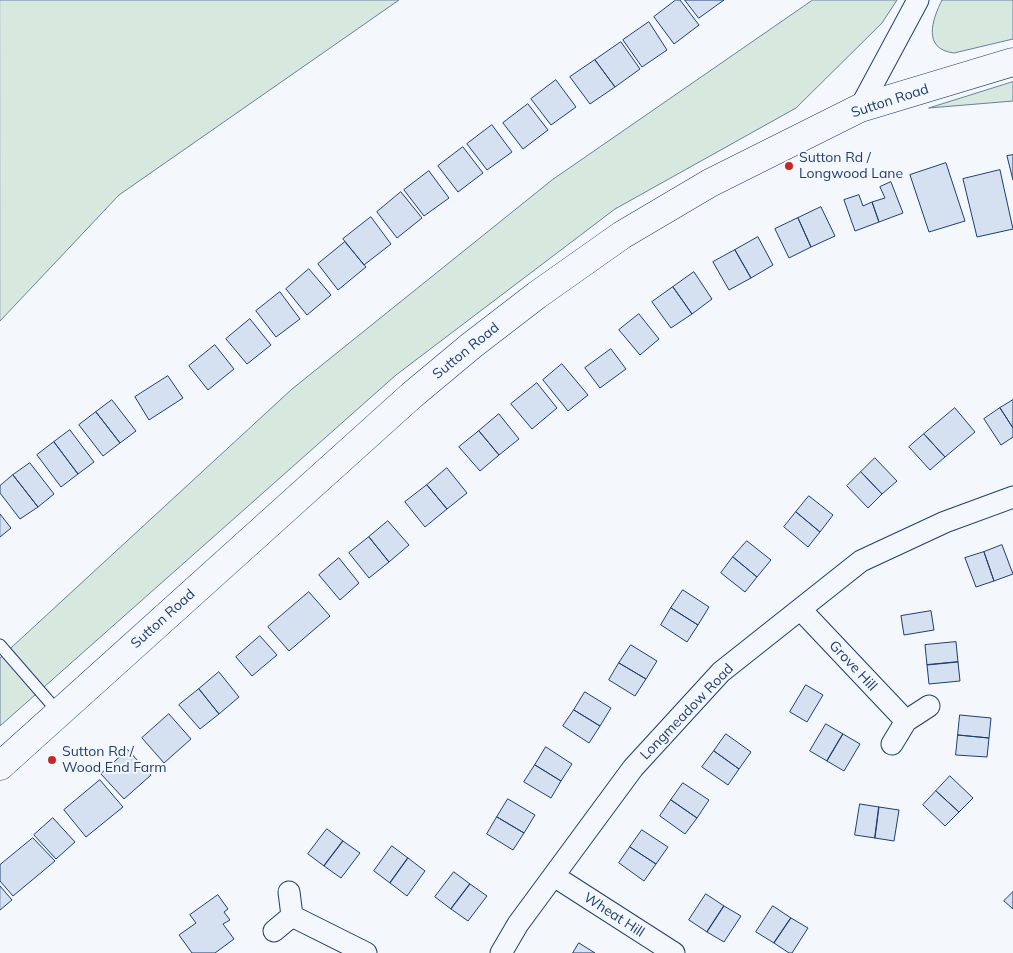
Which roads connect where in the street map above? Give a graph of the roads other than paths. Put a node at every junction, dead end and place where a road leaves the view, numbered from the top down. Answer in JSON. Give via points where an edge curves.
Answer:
{"nodes":[{"id":1,"x":918,"y":0,"type":"edge"},
{"id":2,"x":1013,"y":62,"type":"edge"},
{"id":3,"x":860,"y":108,"type":"junction"},
{"id":4,"x":1013,"y":496,"type":"edge"},
{"id":5,"x":801,"y":610,"type":"junction"},
{"id":6,"x":0,"y":645,"type":"edge"},
{"id":7,"x":929,"y":706,"type":"dead end"},
{"id":8,"x":59,"y":713,"type":"junction"},
{"id":9,"x":906,"y":721,"type":"junction"},
{"id":10,"x":892,"y":744,"type":"dead end"},
{"id":11,"x":0,"y":766,"type":"edge"},
{"id":12,"x":554,"y":876,"type":"junction"},
{"id":13,"x":289,"y":892,"type":"dead end"},
{"id":14,"x":292,"y":916,"type":"junction"},
{"id":15,"x":274,"y":931,"type":"dead end"},
{"id":16,"x":366,"y":953,"type":"edge"},
{"id":17,"x":500,"y":953,"type":"edge"},
{"id":18,"x":674,"y":953,"type":"edge"}],
"edges":[{"from":1,"to":3,"type":"street"},
{"from":2,"to":3,"type":"main road","name":"Sutton Road"},
{"from":3,"to":8,"type":"main road","name":"Sutton Road","via":[[710,183],[622,234],[537,294],[412,396]]},
{"from":4,"to":5,"type":"street","name":"Longmeadow Road","via":[[945,522],[861,561]]},
{"from":5,"to":9,"type":"street","name":"Grove Hill"},
{"from":5,"to":12,"type":"street","name":"Longmeadow Road","via":[[721,672],[633,768]]},
{"from":6,"to":8,"type":"lane"},
{"from":7,"to":9,"type":"street"},
{"from":8,"to":11,"type":"main road","name":"Sutton Road"},
{"from":9,"to":10,"type":"street"},
{"from":12,"to":17,"type":"street","name":"Longmeadow Road"},
{"from":12,"to":18,"type":"street","name":"Wheat Hill"},
{"from":13,"to":14,"type":"street"},
{"from":14,"to":15,"type":"street"},
{"from":14,"to":16,"type":"street"}]}
